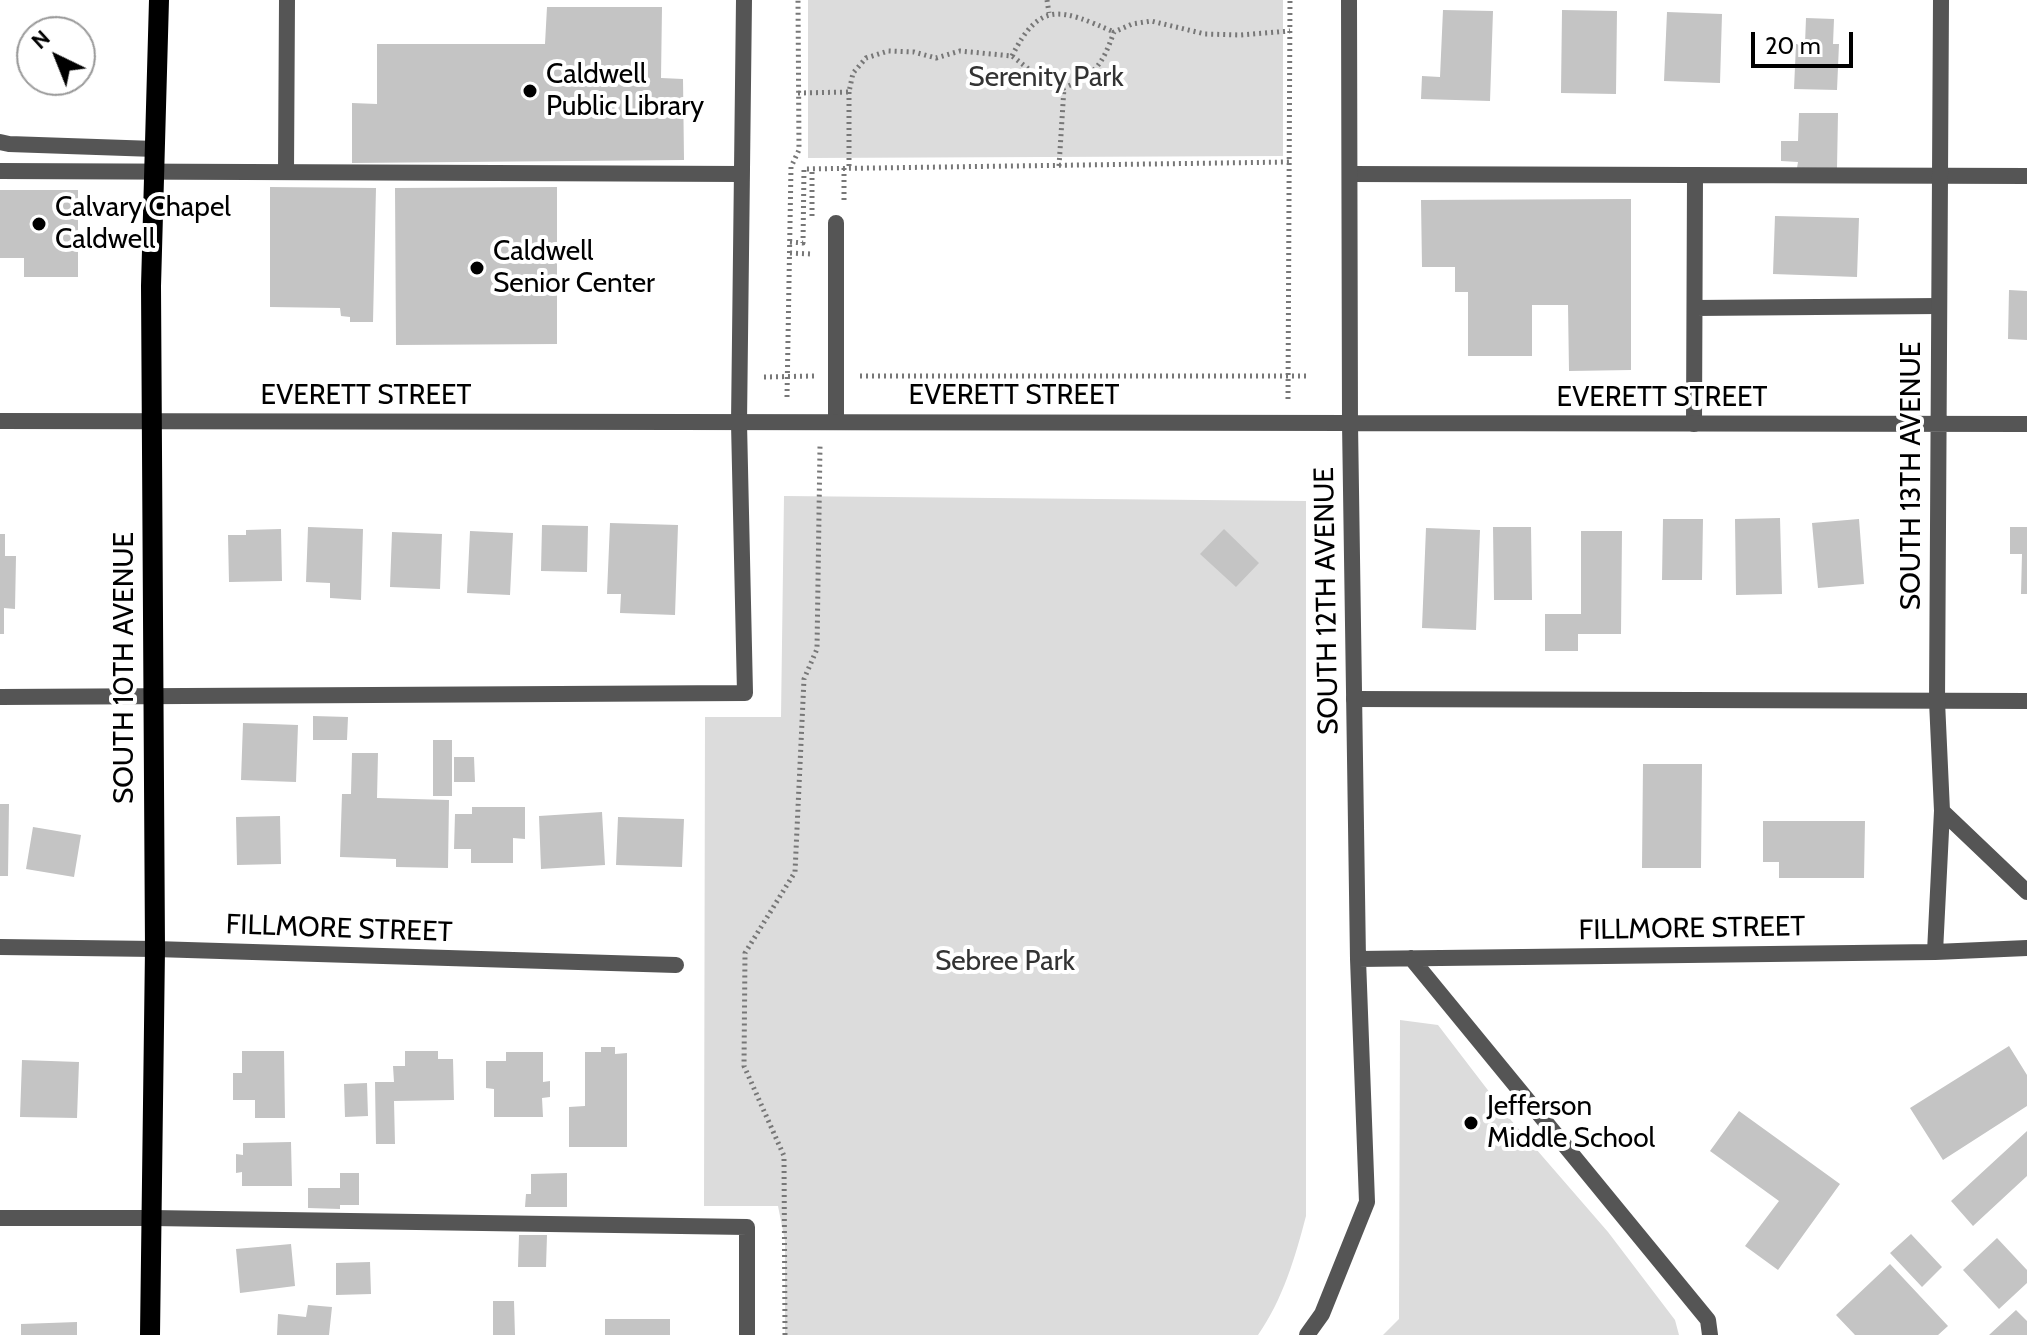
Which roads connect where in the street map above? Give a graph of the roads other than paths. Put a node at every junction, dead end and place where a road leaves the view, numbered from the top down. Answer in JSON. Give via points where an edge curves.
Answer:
{"nodes":[{"id":1,"x":159,"y":0,"type":"edge"},
{"id":2,"x":287,"y":0,"type":"edge"},
{"id":3,"x":744,"y":0,"type":"edge"},
{"id":4,"x":1349,"y":0,"type":"edge"},
{"id":5,"x":1941,"y":0,"type":"edge"},
{"id":6,"x":2,"y":143,"type":"edge"},
{"id":7,"x":155,"y":149,"type":"junction"},
{"id":8,"x":0,"y":171,"type":"edge"},
{"id":9,"x":154,"y":172,"type":"junction"},
{"id":10,"x":286,"y":172,"type":"junction"},
{"id":11,"x":742,"y":174,"type":"junction"},
{"id":12,"x":1350,"y":174,"type":"junction"},
{"id":13,"x":1695,"y":175,"type":"junction"},
{"id":14,"x":1940,"y":176,"type":"junction"},
{"id":15,"x":2027,"y":176,"type":"edge"},
{"id":16,"x":840,"y":216,"type":"road end"},
{"id":17,"x":1939,"y":306,"type":"junction"},
{"id":18,"x":1695,"y":308,"type":"junction"},
{"id":19,"x":0,"y":421,"type":"edge"},
{"id":20,"x":152,"y":422,"type":"junction"},
{"id":21,"x":828,"y":422,"type":"junction"},
{"id":22,"x":739,"y":423,"type":"junction"},
{"id":23,"x":1350,"y":423,"type":"junction"},
{"id":24,"x":1694,"y":424,"type":"junction"},
{"id":25,"x":1938,"y":424,"type":"junction"},
{"id":26,"x":2027,"y":424,"type":"edge"},
{"id":27,"x":0,"y":697,"type":"edge"},
{"id":28,"x":154,"y":697,"type":"junction"},
{"id":29,"x":1354,"y":699,"type":"junction"},
{"id":30,"x":1937,"y":701,"type":"junction"},
{"id":31,"x":2027,"y":701,"type":"edge"},
{"id":32,"x":1942,"y":811,"type":"junction"},
{"id":33,"x":2027,"y":892,"type":"edge"},
{"id":34,"x":0,"y":947,"type":"edge"},
{"id":35,"x":2027,"y":948,"type":"edge"},
{"id":36,"x":155,"y":949,"type":"junction"},
{"id":37,"x":1935,"y":952,"type":"junction"},
{"id":38,"x":1411,"y":958,"type":"junction"},
{"id":39,"x":1358,"y":959,"type":"junction"},
{"id":40,"x":676,"y":965,"type":"dead end"},
{"id":41,"x":0,"y":1218,"type":"edge"},
{"id":42,"x":152,"y":1218,"type":"junction"},
{"id":43,"x":150,"y":1335,"type":"edge"},
{"id":44,"x":747,"y":1335,"type":"edge"},
{"id":45,"x":1307,"y":1335,"type":"edge"},
{"id":46,"x":1710,"y":1335,"type":"edge"}],
"edges":[{"from":1,"to":7,"type":"main road","name":"SOUTH 10TH AVENUE"},
{"from":2,"to":10,"type":"street"},
{"from":3,"to":11,"type":"street"},
{"from":4,"to":12,"type":"street","name":"SOUTH 12TH AVENUE"},
{"from":5,"to":14,"type":"street","name":"SOUTH 13TH AVENUE"},
{"from":6,"to":7,"type":"street"},
{"from":7,"to":9,"type":"main road","name":"SOUTH 10TH AVENUE"},
{"from":8,"to":9,"type":"street"},
{"from":9,"to":10,"type":"street"},
{"from":9,"to":20,"type":"main road","name":"SOUTH 10TH AVENUE"},
{"from":10,"to":11,"type":"street"},
{"from":11,"to":22,"type":"street"},
{"from":12,"to":13,"type":"street"},
{"from":12,"to":23,"type":"street","name":"SOUTH 12TH AVENUE"},
{"from":13,"to":14,"type":"street"},
{"from":13,"to":18,"type":"street"},
{"from":14,"to":15,"type":"street"},
{"from":14,"to":17,"type":"street","name":"SOUTH 13TH AVENUE"},
{"from":16,"to":21,"type":"street","via":[[836,376]]},
{"from":17,"to":18,"type":"street"},
{"from":17,"to":25,"type":"street","name":"SOUTH 13TH AVENUE"},
{"from":18,"to":24,"type":"street"},
{"from":19,"to":20,"type":"street","name":"EVERETT STREET"},
{"from":20,"to":22,"type":"street","name":"EVERETT STREET"},
{"from":20,"to":28,"type":"main road","name":"SOUTH 10TH AVENUE"},
{"from":21,"to":22,"type":"street","name":"EVERETT STREET"},
{"from":21,"to":23,"type":"street","name":"EVERETT STREET"},
{"from":22,"to":28,"type":"street","via":[[745,693]]},
{"from":23,"to":24,"type":"street","name":"EVERETT STREET"},
{"from":23,"to":29,"type":"street","name":"SOUTH 12TH AVENUE"},
{"from":24,"to":25,"type":"street","name":"EVERETT STREET"},
{"from":25,"to":26,"type":"street","name":"EVERETT STREET"},
{"from":25,"to":30,"type":"street","name":"SOUTH 13TH AVENUE"},
{"from":27,"to":28,"type":"street"},
{"from":28,"to":36,"type":"main road","name":"SOUTH 10TH AVENUE"},
{"from":29,"to":30,"type":"street"},
{"from":29,"to":39,"type":"street","name":"SOUTH 12TH AVENUE"},
{"from":30,"to":31,"type":"street"},
{"from":30,"to":32,"type":"street","name":"SOUTH 13TH AVENUE"},
{"from":32,"to":33,"type":"street"},
{"from":32,"to":37,"type":"street","name":"SOUTH 13TH AVENUE"},
{"from":34,"to":36,"type":"street","name":"FILLMORE STREET"},
{"from":35,"to":37,"type":"street","name":"FILLMORE STREET"},
{"from":36,"to":40,"type":"street","name":"FILLMORE STREET"},
{"from":36,"to":42,"type":"main road","name":"SOUTH 10TH AVENUE"},
{"from":37,"to":38,"type":"street","name":"FILLMORE STREET"},
{"from":38,"to":39,"type":"street","name":"FILLMORE STREET"},
{"from":38,"to":46,"type":"street","via":[[1708,1320]]},
{"from":39,"to":45,"type":"street","name":"SOUTH 12TH AVENUE","via":[[1367,1202],[1322,1314]]},
{"from":41,"to":42,"type":"street"},
{"from":42,"to":43,"type":"main road","name":"SOUTH 10TH AVENUE"},
{"from":42,"to":44,"type":"street","via":[[747,1227]]}]}
